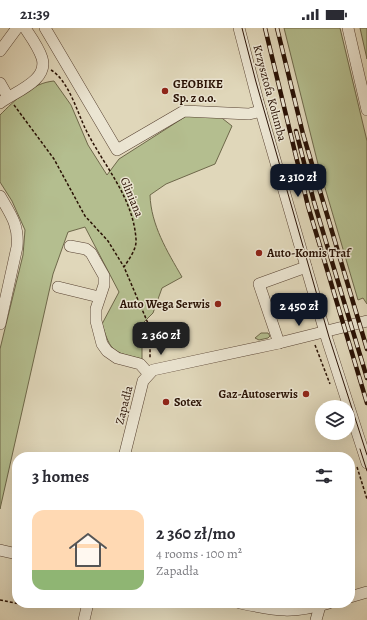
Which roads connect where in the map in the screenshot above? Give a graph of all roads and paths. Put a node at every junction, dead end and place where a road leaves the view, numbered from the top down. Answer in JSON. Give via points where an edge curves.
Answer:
{"nodes":[{"id":1,"x":17,"y":28,"type":"edge"},
{"id":2,"x":25,"y":28,"type":"edge"},
{"id":3,"x":45,"y":28,"type":"edge"},
{"id":4,"x":239,"y":28,"type":"edge"},
{"id":5,"x":348,"y":28,"type":"edge"},
{"id":6,"x":0,"y":51,"type":"edge"},
{"id":7,"x":43,"y":66,"type":"junction"},
{"id":8,"x":0,"y":83,"type":"edge"},
{"id":9,"x":4,"y":100,"type":"edge"},
{"id":10,"x":367,"y":110,"type":"edge"},
{"id":11,"x":261,"y":111,"type":"junction"},
{"id":12,"x":0,"y":196,"type":"edge"},
{"id":13,"x":70,"y":246,"type":"dead end"},
{"id":14,"x":124,"y":267,"type":"junction"},
{"id":15,"x":306,"y":267,"type":"junction"},
{"id":16,"x":58,"y":287,"type":"dead end"},
{"id":17,"x":99,"y":297,"type":"junction"},
{"id":18,"x":367,"y":321,"type":"edge"},
{"id":19,"x":0,"y":324,"type":"edge"},
{"id":20,"x":324,"y":332,"type":"junction"},
{"id":21,"x":279,"y":343,"type":"junction"},
{"id":22,"x":313,"y":343,"type":"dead end"},
{"id":23,"x":148,"y":373,"type":"junction"},
{"id":24,"x":330,"y":387,"type":"dead end"},
{"id":25,"x":125,"y":452,"type":"edge"},
{"id":26,"x":367,"y":463,"type":"edge"},
{"id":27,"x":0,"y":550,"type":"edge"},
{"id":28,"x":12,"y":553,"type":"edge"},
{"id":29,"x":367,"y":592,"type":"edge"},
{"id":30,"x":355,"y":596,"type":"edge"},
{"id":31,"x":0,"y":600,"type":"edge"},
{"id":32,"x":12,"y":602,"type":"edge"},
{"id":33,"x":87,"y":608,"type":"edge"},
{"id":34,"x":267,"y":608,"type":"edge"},
{"id":35,"x":311,"y":608,"type":"edge"},
{"id":36,"x":323,"y":608,"type":"edge"},
{"id":37,"x":84,"y":620,"type":"edge"},
{"id":38,"x":316,"y":620,"type":"edge"}],
"edges":[{"from":1,"to":6,"type":"street"},
{"from":2,"to":7,"type":"street","via":[[42,58]]},
{"from":3,"to":11,"type":"street","via":[[117,150],[184,111],[249,114]]},
{"from":4,"to":11,"type":"street","name":"Krzysztofa Kolumba"},
{"from":5,"to":10,"type":"street"},
{"from":7,"to":9,"type":"street","via":[[36,80]]},
{"from":7,"to":14,"type":"path","name":"Gliniana","via":[[54,71],[72,98],[95,147],[117,181],[131,214],[136,242]]},
{"from":8,"to":9,"type":"street"},
{"from":9,"to":14,"type":"path","via":[[54,159],[85,216],[108,241]]},
{"from":11,"to":15,"type":"street","name":"Krzysztofa Kolumba"},
{"from":12,"to":19,"type":"street","via":[[16,223],[18,235]]},
{"from":13,"to":17,"type":"street","via":[[86,249],[91,253],[104,276],[104,285]]},
{"from":14,"to":23,"type":"path","via":[[150,328]]},
{"from":15,"to":20,"type":"street","name":"Krzysztofa Kolumba"},
{"from":15,"to":21,"type":"street","via":[[259,284]]},
{"from":16,"to":17,"type":"street"},
{"from":17,"to":23,"type":"street","via":[[96,321],[102,344],[117,358],[140,364]]},
{"from":18,"to":20,"type":"street"},
{"from":20,"to":21,"type":"street"},
{"from":20,"to":26,"type":"street","name":"Krzysztofa Kolumba"},
{"from":21,"to":23,"type":"street","via":[[157,368]]},
{"from":22,"to":24,"type":"path","via":[[317,347]]},
{"from":23,"to":25,"type":"street","name":"Zapadła","via":[[143,381]]},
{"from":27,"to":28,"type":"street"},
{"from":29,"to":30,"type":"street"},
{"from":31,"to":32,"type":"path"},
{"from":33,"to":37,"type":"street"},
{"from":34,"to":35,"type":"street","via":[[301,611]]},
{"from":36,"to":38,"type":"street"}]}
